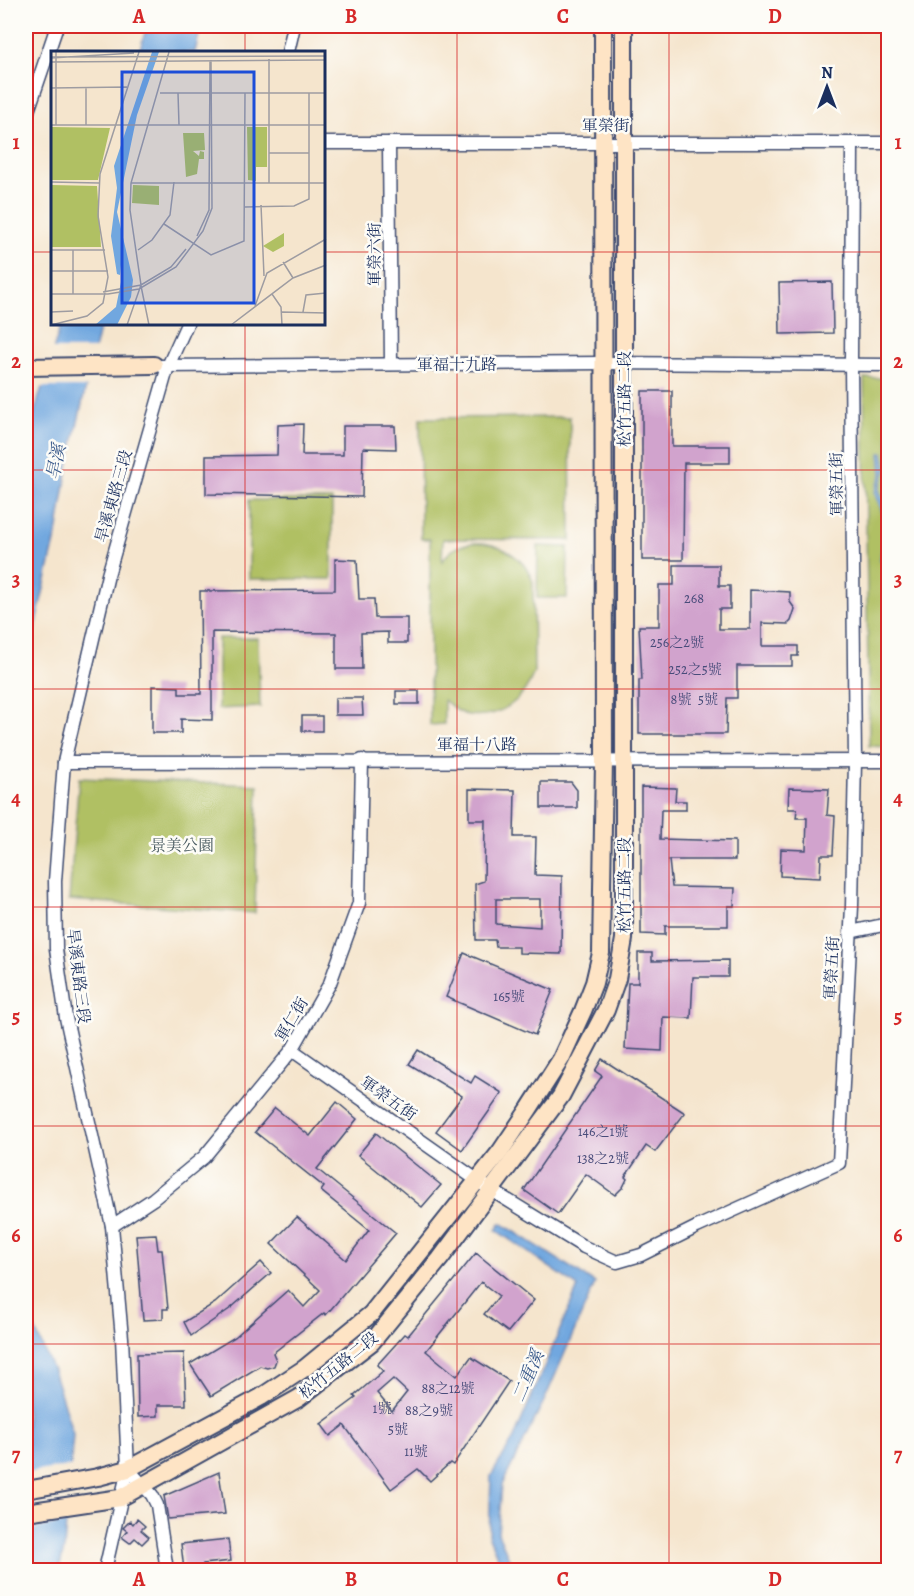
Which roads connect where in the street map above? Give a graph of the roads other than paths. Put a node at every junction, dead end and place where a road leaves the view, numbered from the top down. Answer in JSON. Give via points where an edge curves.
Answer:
{"nodes":[{"id":1,"x":57,"y":26,"type":"edge"},
{"id":2,"x":294,"y":26,"type":"edge"},
{"id":3,"x":603,"y":26,"type":"edge"},
{"id":4,"x":624,"y":26,"type":"edge"},
{"id":5,"x":288,"y":51,"type":"edge"},
{"id":6,"x":29,"y":99,"type":"edge"},
{"id":7,"x":26,"y":117,"type":"edge"},
{"id":8,"x":603,"y":142,"type":"junction"},
{"id":9,"x":623,"y":142,"type":"junction"},
{"id":10,"x":326,"y":143,"type":"edge"},
{"id":11,"x":389,"y":143,"type":"junction"},
{"id":12,"x":852,"y":143,"type":"junction"},
{"id":13,"x":888,"y":143,"type":"edge"},
{"id":14,"x":186,"y":326,"type":"edge"},
{"id":15,"x":604,"y":363,"type":"junction"},
{"id":16,"x":624,"y":363,"type":"junction"},
{"id":17,"x":391,"y":364,"type":"junction"},
{"id":18,"x":851,"y":365,"type":"junction"},
{"id":19,"x":888,"y":365,"type":"edge"},
{"id":20,"x":161,"y":366,"type":"junction"},
{"id":21,"x":26,"y":367,"type":"edge"},
{"id":22,"x":362,"y":760,"type":"junction"},
{"id":23,"x":604,"y":761,"type":"junction"},
{"id":24,"x":625,"y":761,"type":"junction"},
{"id":25,"x":855,"y":761,"type":"junction"},
{"id":26,"x":888,"y":761,"type":"edge"},
{"id":27,"x":64,"y":762,"type":"junction"},
{"id":28,"x":888,"y":924,"type":"edge"},
{"id":29,"x":850,"y":932,"type":"junction"},
{"id":30,"x":292,"y":1050,"type":"junction"},
{"id":31,"x":484,"y":1185,"type":"junction"},
{"id":32,"x":112,"y":1226,"type":"junction"},
{"id":33,"x":128,"y":1469,"type":"junction"},
{"id":34,"x":141,"y":1485,"type":"junction"},
{"id":35,"x":26,"y":1490,"type":"edge"},
{"id":36,"x":120,"y":1498,"type":"junction"},
{"id":37,"x":26,"y":1512,"type":"edge"},
{"id":38,"x":105,"y":1570,"type":"edge"},
{"id":39,"x":167,"y":1570,"type":"edge"}],
"edges":[{"from":1,"to":6,"type":"street"},
{"from":2,"to":5,"type":"street"},
{"from":3,"to":8,"type":"street","name":"松竹五路二段"},
{"from":4,"to":9,"type":"street","name":"松竹五路二段"},
{"from":6,"to":7,"type":"street"},
{"from":8,"to":9,"type":"street","name":"軍榮街"},
{"from":8,"to":11,"type":"street","name":"軍榮街"},
{"from":8,"to":15,"type":"street","name":"松竹五路二段"},
{"from":9,"to":12,"type":"street","name":"軍榮街"},
{"from":9,"to":16,"type":"street","name":"松竹五路二段"},
{"from":10,"to":11,"type":"street","name":"軍榮街"},
{"from":11,"to":17,"type":"street","name":"軍榮六街"},
{"from":12,"to":13,"type":"street","name":"軍榮街"},
{"from":12,"to":18,"type":"street","name":"軍榮五街"},
{"from":14,"to":20,"type":"street","name":"旱溪東路三段"},
{"from":15,"to":16,"type":"street","name":"軍福十九路"},
{"from":15,"to":17,"type":"street","name":"軍福十九路"},
{"from":15,"to":23,"type":"street","name":"松竹五路二段"},
{"from":16,"to":18,"type":"street","name":"軍福十九路"},
{"from":16,"to":24,"type":"street","name":"松竹五路二段"},
{"from":17,"to":20,"type":"street","name":"軍福十九路"},
{"from":18,"to":19,"type":"street","name":"軍福十九路"},
{"from":18,"to":25,"type":"street","name":"軍榮五街"},
{"from":20,"to":21,"type":"street","name":"軍福十九路"},
{"from":20,"to":27,"type":"street","name":"旱溪東路三段"},
{"from":22,"to":23,"type":"street","name":"軍福十八路"},
{"from":22,"to":27,"type":"street","name":"軍福十八路"},
{"from":22,"to":30,"type":"street","name":"軍仁街","via":[[359,903],[330,983]]},
{"from":23,"to":24,"type":"street","name":"軍福十八路"},
{"from":23,"to":31,"type":"street","name":"松竹五路二段","via":[[601,953],[594,983],[561,1059]]},
{"from":24,"to":25,"type":"street","name":"軍福十八路"},
{"from":24,"to":31,"type":"street","name":"松竹五路二段","via":[[624,939],[617,979],[606,1010],[561,1096]]},
{"from":25,"to":26,"type":"street","name":"軍福十八路"},
{"from":25,"to":29,"type":"street","name":"軍榮五街"},
{"from":27,"to":32,"type":"street","name":"旱溪東路三段","via":[[55,881],[56,949],[66,1018]]},
{"from":28,"to":29,"type":"street"},
{"from":29,"to":31,"type":"street","name":"軍榮五街","via":[[839,1163],[617,1263]]},
{"from":30,"to":31,"type":"street","name":"軍榮五街"},
{"from":30,"to":32,"type":"street","name":"軍仁街","via":[[204,1157]]},
{"from":31,"to":33,"type":"street","name":"松竹五路二段","via":[[371,1314],[335,1345],[261,1397]]},
{"from":31,"to":34,"type":"street","name":"松竹五路二段","via":[[440,1259],[372,1342],[299,1398]]},
{"from":32,"to":33,"type":"street","name":"旱溪東路三段"},
{"from":33,"to":34,"type":"street"},
{"from":33,"to":35,"type":"street","name":"松竹五路二段"},
{"from":33,"to":36,"type":"street","name":"旱溪東路三段"},
{"from":34,"to":36,"type":"street","name":"松竹五路二段"},
{"from":34,"to":39,"type":"street","via":[[153,1495],[157,1505]]},
{"from":36,"to":37,"type":"street","name":"松竹五路二段"},
{"from":36,"to":38,"type":"street","name":"旱溪東路三段"}]}
